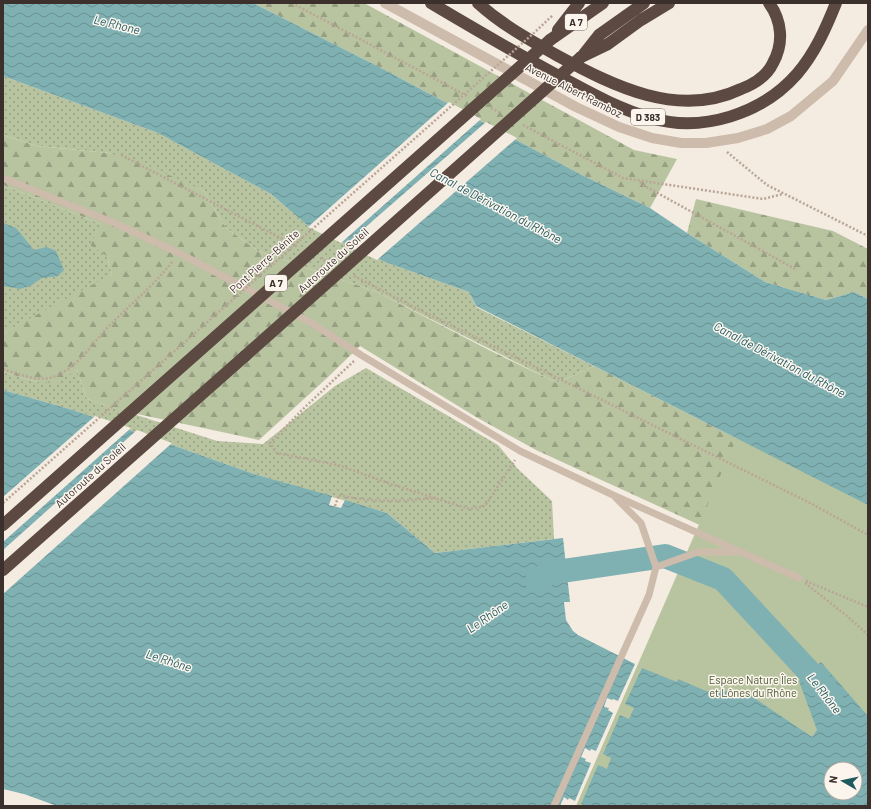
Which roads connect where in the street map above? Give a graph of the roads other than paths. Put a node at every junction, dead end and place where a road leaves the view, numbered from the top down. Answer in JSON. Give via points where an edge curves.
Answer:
{"nodes":[{"id":1,"x":384,"y":3,"type":"edge"},
{"id":2,"x":431,"y":3,"type":"edge"},
{"id":3,"x":478,"y":3,"type":"edge"},
{"id":4,"x":579,"y":3,"type":"edge"},
{"id":5,"x":603,"y":3,"type":"edge"},
{"id":6,"x":644,"y":3,"type":"edge"},
{"id":7,"x":669,"y":3,"type":"edge"},
{"id":8,"x":769,"y":3,"type":"edge"},
{"id":9,"x":836,"y":3,"type":"edge"},
{"id":10,"x":868,"y":30,"type":"edge"},
{"id":11,"x":550,"y":40,"type":"junction"},
{"id":12,"x":582,"y":57,"type":"junction"},
{"id":13,"x":3,"y":178,"type":"edge"},
{"id":14,"x":613,"y":494,"type":"junction"},
{"id":15,"x":3,"y":525,"type":"edge"},
{"id":16,"x":739,"y":552,"type":"junction"},
{"id":17,"x":656,"y":567,"type":"junction"},
{"id":18,"x":3,"y":570,"type":"edge"},
{"id":19,"x":799,"y":578,"type":"road end"},
{"id":20,"x":554,"y":806,"type":"edge"}],
"edges":[{"from":1,"to":10,"type":"street","name":"Avenue Albert Ramboz","via":[[576,107],[619,127],[652,138],[681,143],[716,142],[738,138],[766,129],[791,116],[833,81]]},
{"from":2,"to":9,"type":"highway","number":"D 383","via":[[492,40],[622,107],[663,121],[692,123],[717,120],[741,113],[778,92],[798,73],[813,51]]},
{"from":3,"to":8,"type":"highway","via":[[520,35],[590,73],[643,95],[679,101],[702,100],[732,93],[750,85],[768,71],[778,54],[780,36],[778,21]]},
{"from":4,"to":11,"type":"highway"},
{"from":5,"to":11,"type":"highway","name":"Autoroute du Soleil","number":"A 7"},
{"from":6,"to":12,"type":"highway","name":"Autoroute du Soleil","number":"A 7","via":[[599,35]]},
{"from":7,"to":12,"type":"highway","via":[[608,44]]},
{"from":11,"to":15,"type":"highway","name":"Autoroute du Soleil","number":"A 7","bridge":true},
{"from":12,"to":18,"type":"highway","name":"Autoroute du Soleil","number":"A 7","bridge":true},
{"from":13,"to":14,"type":"lane","via":[[179,253],[310,322],[520,451]]},
{"from":14,"to":16,"type":"lane"},
{"from":14,"to":17,"type":"lane","via":[[641,523]]},
{"from":16,"to":17,"type":"lane","via":[[698,552]]},
{"from":16,"to":19,"type":"lane"},
{"from":17,"to":20,"type":"lane","via":[[649,595]]}]}
